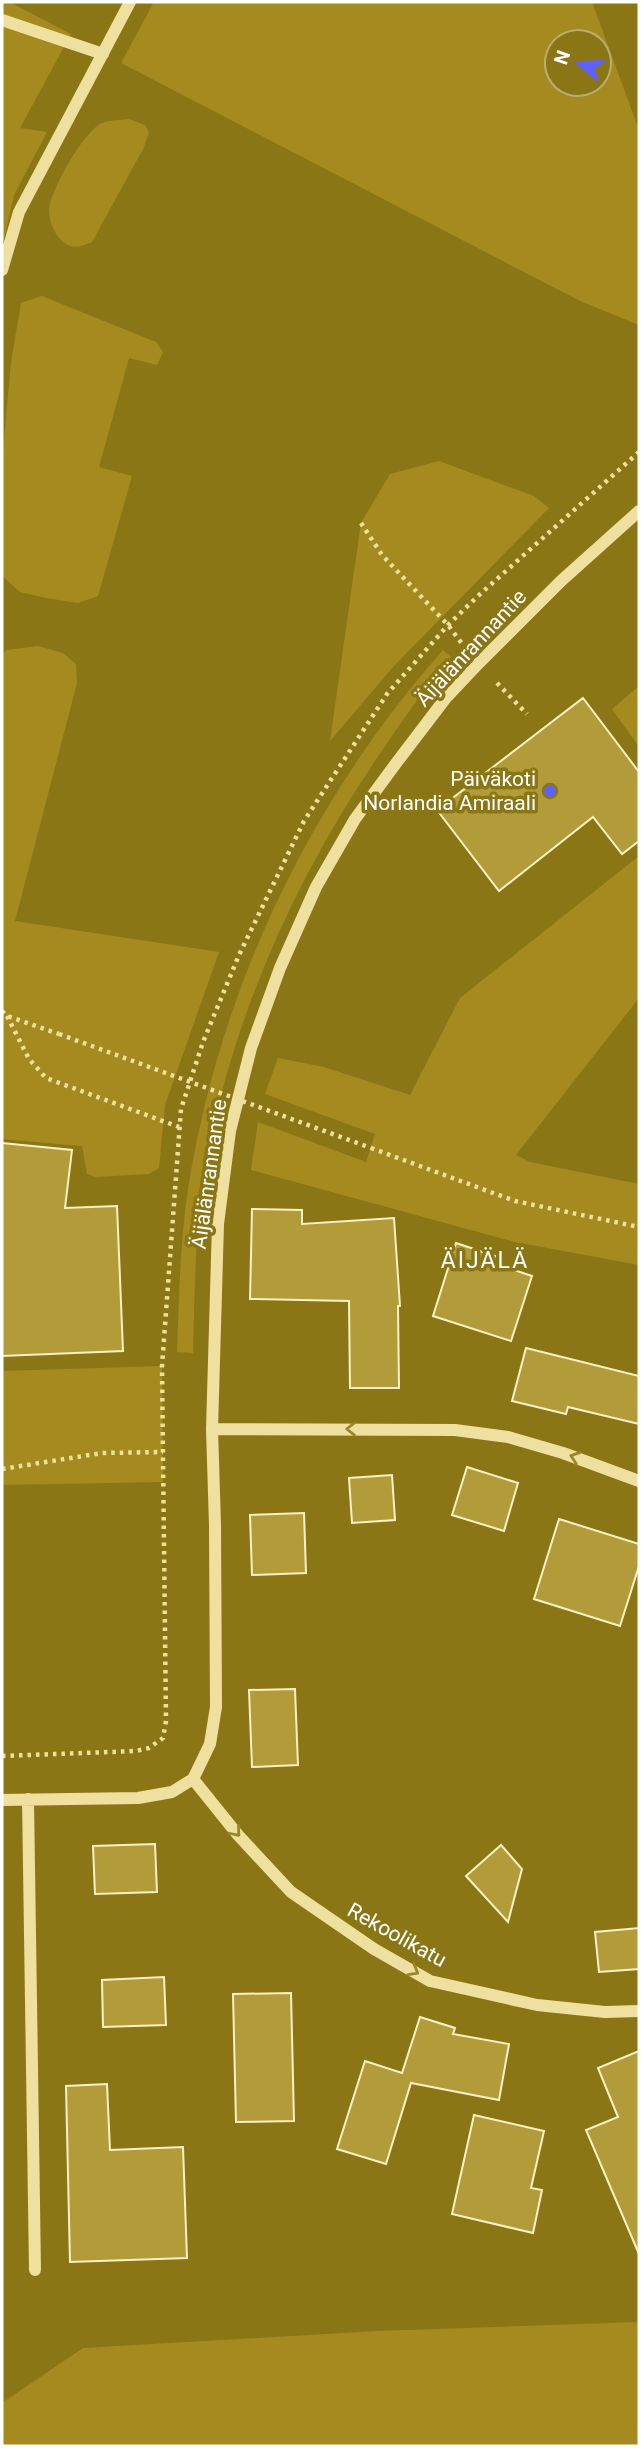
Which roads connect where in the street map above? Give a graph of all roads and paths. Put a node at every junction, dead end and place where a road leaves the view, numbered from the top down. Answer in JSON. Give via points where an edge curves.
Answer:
{"nodes":[{"id":1,"x":130,"y":2,"type":"edge"},
{"id":2,"x":2,"y":20,"type":"edge"},
{"id":3,"x":103,"y":54,"type":"junction"},
{"id":4,"x":2,"y":270,"type":"edge"},
{"id":5,"x":639,"y":452,"type":"edge"},
{"id":6,"x":639,"y":511,"type":"edge"},
{"id":7,"x":361,"y":523,"type":"dead end"},
{"id":8,"x":448,"y":625,"type":"junction"},
{"id":9,"x":478,"y":664,"type":"junction"},
{"id":10,"x":527,"y":714,"type":"dead end"},
{"id":11,"x":2,"y":1011,"type":"edge"},
{"id":12,"x":7,"y":1016,"type":"junction"},
{"id":13,"x":180,"y":1127,"type":"junction"},
{"id":14,"x":639,"y":1227,"type":"edge"},
{"id":15,"x":212,"y":1429,"type":"junction"},
{"id":16,"x":163,"y":1452,"type":"junction"},
{"id":17,"x":2,"y":1469,"type":"edge"},
{"id":18,"x":639,"y":1481,"type":"edge"},
{"id":19,"x":2,"y":1756,"type":"edge"},
{"id":20,"x":194,"y":1779,"type":"junction"},
{"id":21,"x":28,"y":1799,"type":"junction"},
{"id":22,"x":2,"y":1800,"type":"edge"},
{"id":23,"x":639,"y":2011,"type":"edge"},
{"id":24,"x":35,"y":2270,"type":"dead end"}],
"edges":[{"from":1,"to":3,"type":"street"},
{"from":2,"to":3,"type":"street"},
{"from":3,"to":4,"type":"street","via":[[19,212]]},
{"from":5,"to":8,"type":"path"},
{"from":6,"to":9,"type":"street","name":"Äijälänrannantie"},
{"from":7,"to":8,"type":"path","via":[[382,555]]},
{"from":8,"to":9,"type":"path"},
{"from":8,"to":13,"type":"path","via":[[387,694],[304,821],[223,992],[181,1109]]},
{"from":9,"to":10,"type":"path"},
{"from":9,"to":15,"type":"street","name":"Äijälänrannantie","via":[[445,699],[355,819],[316,887],[251,1048],[230,1131],[218,1224]]},
{"from":11,"to":12,"type":"path"},
{"from":12,"to":13,"type":"path","via":[[29,1059],[46,1078]]},
{"from":12,"to":14,"type":"path","bridge":true,"via":[[515,1201]]},
{"from":13,"to":16,"type":"path","via":[[162,1366]]},
{"from":18,"to":15,"type":"street","one_way":true,"via":[[508,1437],[455,1430]]},
{"from":15,"to":20,"type":"street","name":"Äijälänrannantie","via":[[216,1707],[211,1744]]},
{"from":16,"to":17,"type":"path","via":[[102,1453]]},
{"from":16,"to":19,"type":"path","via":[[163,1738],[136,1751]]},
{"from":20,"to":21,"type":"street","via":[[172,1792],[138,1798]]},
{"from":20,"to":23,"type":"street","name":"Rekoolikatu","one_way":true,"via":[[291,1892],[430,1981],[537,2005]]},
{"from":21,"to":22,"type":"street"},
{"from":21,"to":24,"type":"street"}]}
